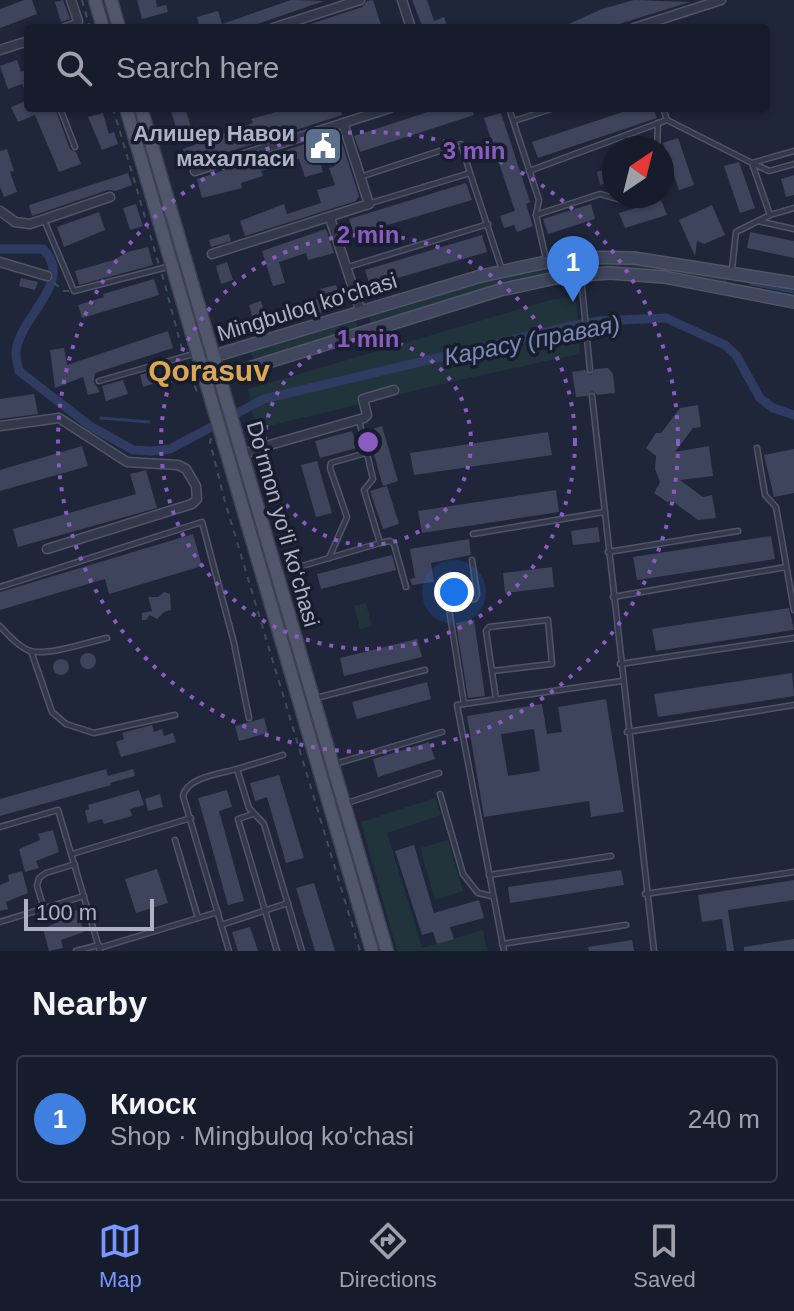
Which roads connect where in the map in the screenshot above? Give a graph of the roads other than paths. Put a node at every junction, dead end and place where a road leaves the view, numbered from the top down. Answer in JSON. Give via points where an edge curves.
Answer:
{"nodes":[{"id":1,"x":71,"y":0,"type":"edge"},
{"id":2,"x":95,"y":0,"type":"edge"},
{"id":3,"x":111,"y":0,"type":"edge"},
{"id":4,"x":360,"y":0,"type":"edge"},
{"id":5,"x":402,"y":0,"type":"edge"},
{"id":6,"x":721,"y":0,"type":"edge"},
{"id":7,"x":77,"y":24,"type":"edge"},
{"id":8,"x":102,"y":24,"type":"edge"},
{"id":9,"x":118,"y":24,"type":"edge"},
{"id":10,"x":285,"y":24,"type":"edge"},
{"id":11,"x":410,"y":24,"type":"edge"},
{"id":12,"x":646,"y":24,"type":"edge"},
{"id":13,"x":24,"y":42,"type":"edge"},
{"id":14,"x":0,"y":50,"type":"edge"},
{"id":15,"x":62,"y":112,"type":"edge"},
{"id":16,"x":127,"y":112,"type":"edge"},
{"id":17,"x":142,"y":112,"type":"edge"},
{"id":18,"x":377,"y":112,"type":"edge"},
{"id":19,"x":510,"y":112,"type":"edge"},
{"id":20,"x":541,"y":112,"type":"edge"},
{"id":21,"x":664,"y":112,"type":"edge"},
{"id":22,"x":667,"y":120,"type":"junction"},
{"id":23,"x":513,"y":121,"type":"junction"},
{"id":24,"x":343,"y":123,"type":"junction"},
{"id":25,"x":658,"y":123,"type":"junction"},
{"id":26,"x":657,"y":136,"type":"edge"},
{"id":27,"x":75,"y":147,"type":"dead end"},
{"id":28,"x":794,"y":151,"type":"edge"},
{"id":29,"x":752,"y":163,"type":"junction"},
{"id":30,"x":794,"y":164,"type":"edge"},
{"id":31,"x":195,"y":171,"type":"dead end"},
{"id":32,"x":529,"y":171,"type":"junction"},
{"id":33,"x":470,"y":173,"type":"junction"},
{"id":34,"x":363,"y":176,"type":"dead end"},
{"id":35,"x":602,"y":195,"type":"edge"},
{"id":36,"x":110,"y":197,"type":"dead end"},
{"id":37,"x":369,"y":204,"type":"junction"},
{"id":38,"x":794,"y":208,"type":"edge"},
{"id":39,"x":0,"y":211,"type":"edge"},
{"id":40,"x":536,"y":215,"type":"junction"},
{"id":41,"x":770,"y":215,"type":"junction"},
{"id":42,"x":330,"y":218,"type":"junction"},
{"id":43,"x":44,"y":220,"type":"junction"},
{"id":44,"x":755,"y":221,"type":"junction"},
{"id":45,"x":488,"y":224,"type":"junction"},
{"id":46,"x":794,"y":229,"type":"edge"},
{"id":47,"x":212,"y":254,"type":"dead end"},
{"id":48,"x":579,"y":256,"type":"junction"},
{"id":49,"x":546,"y":261,"type":"junction"},
{"id":50,"x":0,"y":262,"type":"edge"},
{"id":51,"x":166,"y":268,"type":"junction"},
{"id":52,"x":346,"y":268,"type":"junction"},
{"id":53,"x":502,"y":270,"type":"junction"},
{"id":54,"x":735,"y":272,"type":"junction"},
{"id":55,"x":581,"y":274,"type":"junction"},
{"id":56,"x":49,"y":278,"type":"road end"},
{"id":57,"x":794,"y":283,"type":"edge"},
{"id":58,"x":736,"y":290,"type":"junction"},
{"id":59,"x":794,"y":302,"type":"edge"},
{"id":60,"x":361,"y":312,"type":"junction"},
{"id":61,"x":366,"y":332,"type":"junction"},
{"id":62,"x":191,"y":355,"type":"junction"},
{"id":63,"x":214,"y":356,"type":"junction"},
{"id":64,"x":590,"y":370,"type":"dead end"},
{"id":65,"x":202,"y":371,"type":"junction"},
{"id":66,"x":220,"y":377,"type":"junction"},
{"id":67,"x":99,"y":381,"type":"dead end"},
{"id":68,"x":394,"y":390,"type":"dead end"},
{"id":69,"x":592,"y":396,"type":"dead end"},
{"id":70,"x":359,"y":420,"type":"junction"},
{"id":71,"x":0,"y":426,"type":"edge"},
{"id":72,"x":757,"y":448,"type":"dead end"},
{"id":73,"x":366,"y":453,"type":"junction"},
{"id":74,"x":243,"y":455,"type":"junction"},
{"id":75,"x":604,"y":512,"type":"junction"},
{"id":76,"x":738,"y":531,"type":"dead end"},
{"id":77,"x":473,"y":534,"type":"dead end"},
{"id":78,"x":380,"y":543,"type":"junction"},
{"id":79,"x":47,"y":549,"type":"dead end"},
{"id":80,"x":608,"y":552,"type":"junction"},
{"id":81,"x":329,"y":558,"type":"junction"},
{"id":82,"x":472,"y":560,"type":"dead end"},
{"id":83,"x":302,"y":566,"type":"dead end"},
{"id":84,"x":786,"y":567,"type":"junction"},
{"id":85,"x":0,"y":587,"type":"edge"},
{"id":86,"x":406,"y":587,"type":"dead end"},
{"id":87,"x":613,"y":597,"type":"junction"},
{"id":88,"x":794,"y":610,"type":"edge"},
{"id":89,"x":0,"y":626,"type":"edge"},
{"id":90,"x":107,"y":638,"type":"dead end"},
{"id":91,"x":794,"y":638,"type":"edge"},
{"id":92,"x":31,"y":651,"type":"junction"},
{"id":93,"x":620,"y":664,"type":"junction"},
{"id":94,"x":425,"y":670,"type":"dead end"},
{"id":95,"x":492,"y":671,"type":"junction"},
{"id":96,"x":622,"y":681,"type":"junction"},
{"id":97,"x":314,"y":699,"type":"junction"},
{"id":98,"x":496,"y":699,"type":"junction"},
{"id":99,"x":464,"y":704,"type":"junction"},
{"id":100,"x":794,"y":705,"type":"edge"},
{"id":101,"x":175,"y":715,"type":"dead end"},
{"id":102,"x":249,"y":718,"type":"dead end"},
{"id":103,"x":442,"y":732,"type":"dead end"},
{"id":104,"x":627,"y":732,"type":"junction"},
{"id":105,"x":283,"y":755,"type":"dead end"},
{"id":106,"x":333,"y":765,"type":"junction"},
{"id":107,"x":237,"y":769,"type":"junction"},
{"id":108,"x":439,"y":773,"type":"dead end"},
{"id":109,"x":440,"y":794,"type":"dead end"},
{"id":110,"x":344,"y":804,"type":"junction"},
{"id":111,"x":253,"y":814,"type":"junction"},
{"id":112,"x":191,"y":818,"type":"junction"},
{"id":113,"x":0,"y":827,"type":"edge"},
{"id":114,"x":175,"y":840,"type":"dead end"},
{"id":115,"x":72,"y":854,"type":"junction"},
{"id":116,"x":611,"y":856,"type":"dead end"},
{"id":117,"x":75,"y":864,"type":"junction"},
{"id":118,"x":794,"y":872,"type":"edge"},
{"id":119,"x":489,"y":875,"type":"junction"},
{"id":120,"x":645,"y":894,"type":"junction"},
{"id":121,"x":84,"y":896,"type":"junction"},
{"id":122,"x":493,"y":896,"type":"junction"},
{"id":123,"x":288,"y":903,"type":"junction"},
{"id":124,"x":44,"y":909,"type":"junction"},
{"id":125,"x":265,"y":911,"type":"junction"},
{"id":126,"x":218,"y":912,"type":"junction"},
{"id":127,"x":198,"y":918,"type":"junction"},
{"id":128,"x":0,"y":922,"type":"edge"},
{"id":129,"x":221,"y":925,"type":"junction"},
{"id":130,"x":626,"y":925,"type":"dead end"},
{"id":131,"x":502,"y":944,"type":"junction"},
{"id":132,"x":99,"y":948,"type":"edge"},
{"id":133,"x":76,"y":951,"type":"edge"},
{"id":134,"x":229,"y":951,"type":"edge"},
{"id":135,"x":277,"y":951,"type":"edge"},
{"id":136,"x":302,"y":951,"type":"edge"},
{"id":137,"x":372,"y":951,"type":"edge"},
{"id":138,"x":387,"y":951,"type":"edge"},
{"id":139,"x":504,"y":951,"type":"edge"},
{"id":140,"x":654,"y":951,"type":"edge"}],
"edges":[{"from":1,"to":7,"type":"street"},
{"from":2,"to":8,"type":"main road"},
{"from":3,"to":9,"type":"main road"},
{"from":4,"to":10,"type":"street"},
{"from":5,"to":11,"type":"street"},
{"from":6,"to":12,"type":"street"},
{"from":13,"to":14,"type":"street"},
{"from":15,"to":27,"type":"lane"},
{"from":16,"to":51,"type":"main road","name":"Do‘rmon yo‘li ko‘chasi"},
{"from":17,"to":63,"type":"main road","name":"Do‘rmon yo‘li ko‘chasi"},
{"from":18,"to":24,"type":"street"},
{"from":19,"to":23,"type":"lane"},
{"from":20,"to":23,"type":"lane"},
{"from":21,"to":22,"type":"lane"},
{"from":22,"to":25,"type":"lane"},
{"from":22,"to":29,"type":"lane"},
{"from":23,"to":32,"type":"lane"},
{"from":24,"to":31,"type":"street"},
{"from":24,"to":37,"type":"street"},
{"from":25,"to":26,"type":"lane"},
{"from":25,"to":32,"type":"lane"},
{"from":28,"to":29,"type":"lane"},
{"from":29,"to":30,"type":"lane","via":[[769,171]]},
{"from":29,"to":41,"type":"lane"},
{"from":32,"to":40,"type":"lane","via":[[539,200]]},
{"from":33,"to":34,"type":"lane","via":[[461,144]]},
{"from":33,"to":37,"type":"lane"},
{"from":33,"to":45,"type":"lane"},
{"from":35,"to":40,"type":"lane"},
{"from":36,"to":43,"type":"street"},
{"from":37,"to":42,"type":"street"},
{"from":38,"to":41,"type":"lane"},
{"from":39,"to":43,"type":"street","via":[[25,225]]},
{"from":40,"to":49,"type":"lane"},
{"from":41,"to":44,"type":"lane"},
{"from":42,"to":47,"type":"street"},
{"from":42,"to":52,"type":"street"},
{"from":43,"to":51,"type":"lane","via":[[74,291]]},
{"from":44,"to":46,"type":"lane"},
{"from":44,"to":54,"type":"lane","via":[[736,232]]},
{"from":45,"to":52,"type":"lane"},
{"from":45,"to":53,"type":"lane"},
{"from":48,"to":49,"type":"main road","name":"Mingbuloq ko'chasi"},
{"from":48,"to":54,"type":"main road","name":"Mingbuloq ko'chasi"},
{"from":48,"to":55,"type":"main road"},
{"from":49,"to":53,"type":"main road","name":"Mingbuloq ko'chasi"},
{"from":50,"to":56,"type":"street"},
{"from":51,"to":62,"type":"main road","name":"Do‘rmon yo‘li ko‘chasi"},
{"from":52,"to":60,"type":"street"},
{"from":53,"to":60,"type":"main road","name":"Mingbuloq ko'chasi"},
{"from":54,"to":57,"type":"main road","name":"Mingbuloq ko'chasi"},
{"from":54,"to":58,"type":"main road"},
{"from":55,"to":58,"type":"main road","name":"Mingbuloq ko'chasi","via":[[628,274]]},
{"from":55,"to":61,"type":"main road","name":"Mingbuloq ko'chasi","via":[[513,287]]},
{"from":55,"to":64,"type":"lane"},
{"from":58,"to":59,"type":"main road","name":"Mingbuloq ko'chasi"},
{"from":60,"to":61,"type":"main road"},
{"from":60,"to":63,"type":"main road","name":"Mingbuloq ko'chasi"},
{"from":61,"to":66,"type":"main road","name":"Mingbuloq ko'chasi"},
{"from":62,"to":65,"type":"main road","name":"Do‘rmon yo‘li ko‘chasi"},
{"from":62,"to":67,"type":"lane"},
{"from":63,"to":65,"type":"main road","name":"Mingbuloq ko'chasi"},
{"from":63,"to":66,"type":"main road","name":"Do‘rmon yo‘li ko‘chasi"},
{"from":65,"to":66,"type":"main road","name":"Mingbuloq ko'chasi"},
{"from":65,"to":137,"type":"main road","name":"Do‘rmon yo‘li ko‘chasi","via":[[216,435]]},
{"from":66,"to":74,"type":"main road","name":"Do‘rmon yo‘li ko‘chasi"},
{"from":68,"to":70,"type":"street","via":[[363,399],[367,415]]},
{"from":69,"to":75,"type":"lane"},
{"from":70,"to":73,"type":"lane"},
{"from":70,"to":74,"type":"street"},
{"from":71,"to":79,"type":"street","via":[[59,418],[127,462],[178,465],[196,486],[192,504]]},
{"from":72,"to":84,"type":"lane","via":[[765,495],[776,507]]},
{"from":73,"to":78,"type":"lane","via":[[373,479],[364,490]]},
{"from":73,"to":81,"type":"lane","via":[[331,463],[347,517]]},
{"from":74,"to":97,"type":"main road","name":"Do‘rmon yo‘li ko‘chasi"},
{"from":75,"to":77,"type":"lane"},
{"from":75,"to":80,"type":"lane"},
{"from":76,"to":80,"type":"lane"},
{"from":78,"to":81,"type":"lane"},
{"from":78,"to":86,"type":"lane","via":[[394,544]]},
{"from":80,"to":87,"type":"lane"},
{"from":81,"to":83,"type":"lane"},
{"from":82,"to":99,"type":"lane","via":[[475,599],[448,603]]},
{"from":84,"to":87,"type":"lane"},
{"from":84,"to":88,"type":"lane"},
{"from":85,"to":102,"type":"lane","via":[[202,522]]},
{"from":87,"to":93,"type":"lane"},
{"from":89,"to":92,"type":"lane"},
{"from":90,"to":92,"type":"lane"},
{"from":91,"to":93,"type":"lane"},
{"from":92,"to":101,"type":"lane","via":[[52,712],[66,724],[94,733]]},
{"from":93,"to":96,"type":"lane"},
{"from":94,"to":97,"type":"lane"},
{"from":95,"to":95,"type":"lane","via":[[489,627],[548,620],[552,664]]},
{"from":95,"to":98,"type":"lane"},
{"from":96,"to":98,"type":"lane"},
{"from":96,"to":104,"type":"lane"},
{"from":97,"to":106,"type":"main road","name":"Do‘rmon yo‘li ko‘chasi"},
{"from":98,"to":99,"type":"lane"},
{"from":99,"to":119,"type":"lane","via":[[457,705],[460,728]]},
{"from":100,"to":104,"type":"lane"},
{"from":103,"to":106,"type":"lane"},
{"from":104,"to":120,"type":"lane"},
{"from":105,"to":107,"type":"lane"},
{"from":106,"to":110,"type":"main road","name":"Do‘rmon yo‘li ko‘chasi"},
{"from":107,"to":111,"type":"lane"},
{"from":107,"to":112,"type":"lane","via":[[186,787],[183,796]]},
{"from":108,"to":110,"type":"lane"},
{"from":109,"to":122,"type":"lane","via":[[463,874],[478,893]]},
{"from":110,"to":138,"type":"main road","name":"Do‘rmon yo‘li ko‘chasi"},
{"from":111,"to":123,"type":"lane","via":[[264,824]]},
{"from":111,"to":125,"type":"lane","via":[[238,819]]},
{"from":112,"to":115,"type":"lane"},
{"from":112,"to":126,"type":"lane"},
{"from":113,"to":115,"type":"lane","via":[[58,810]]},
{"from":114,"to":127,"type":"lane"},
{"from":115,"to":117,"type":"lane"},
{"from":116,"to":119,"type":"lane"},
{"from":117,"to":121,"type":"lane"},
{"from":117,"to":124,"type":"lane","via":[[39,878]]},
{"from":118,"to":120,"type":"lane"},
{"from":119,"to":122,"type":"lane"},
{"from":120,"to":140,"type":"lane"},
{"from":121,"to":124,"type":"lane"},
{"from":121,"to":132,"type":"lane"},
{"from":122,"to":131,"type":"lane"},
{"from":123,"to":125,"type":"lane"},
{"from":123,"to":136,"type":"lane"},
{"from":124,"to":128,"type":"lane"},
{"from":125,"to":129,"type":"lane"},
{"from":125,"to":135,"type":"lane"},
{"from":126,"to":127,"type":"lane"},
{"from":126,"to":129,"type":"lane"},
{"from":127,"to":132,"type":"lane"},
{"from":129,"to":134,"type":"lane"},
{"from":130,"to":131,"type":"lane"},
{"from":131,"to":139,"type":"lane"},
{"from":132,"to":133,"type":"lane"}]}
